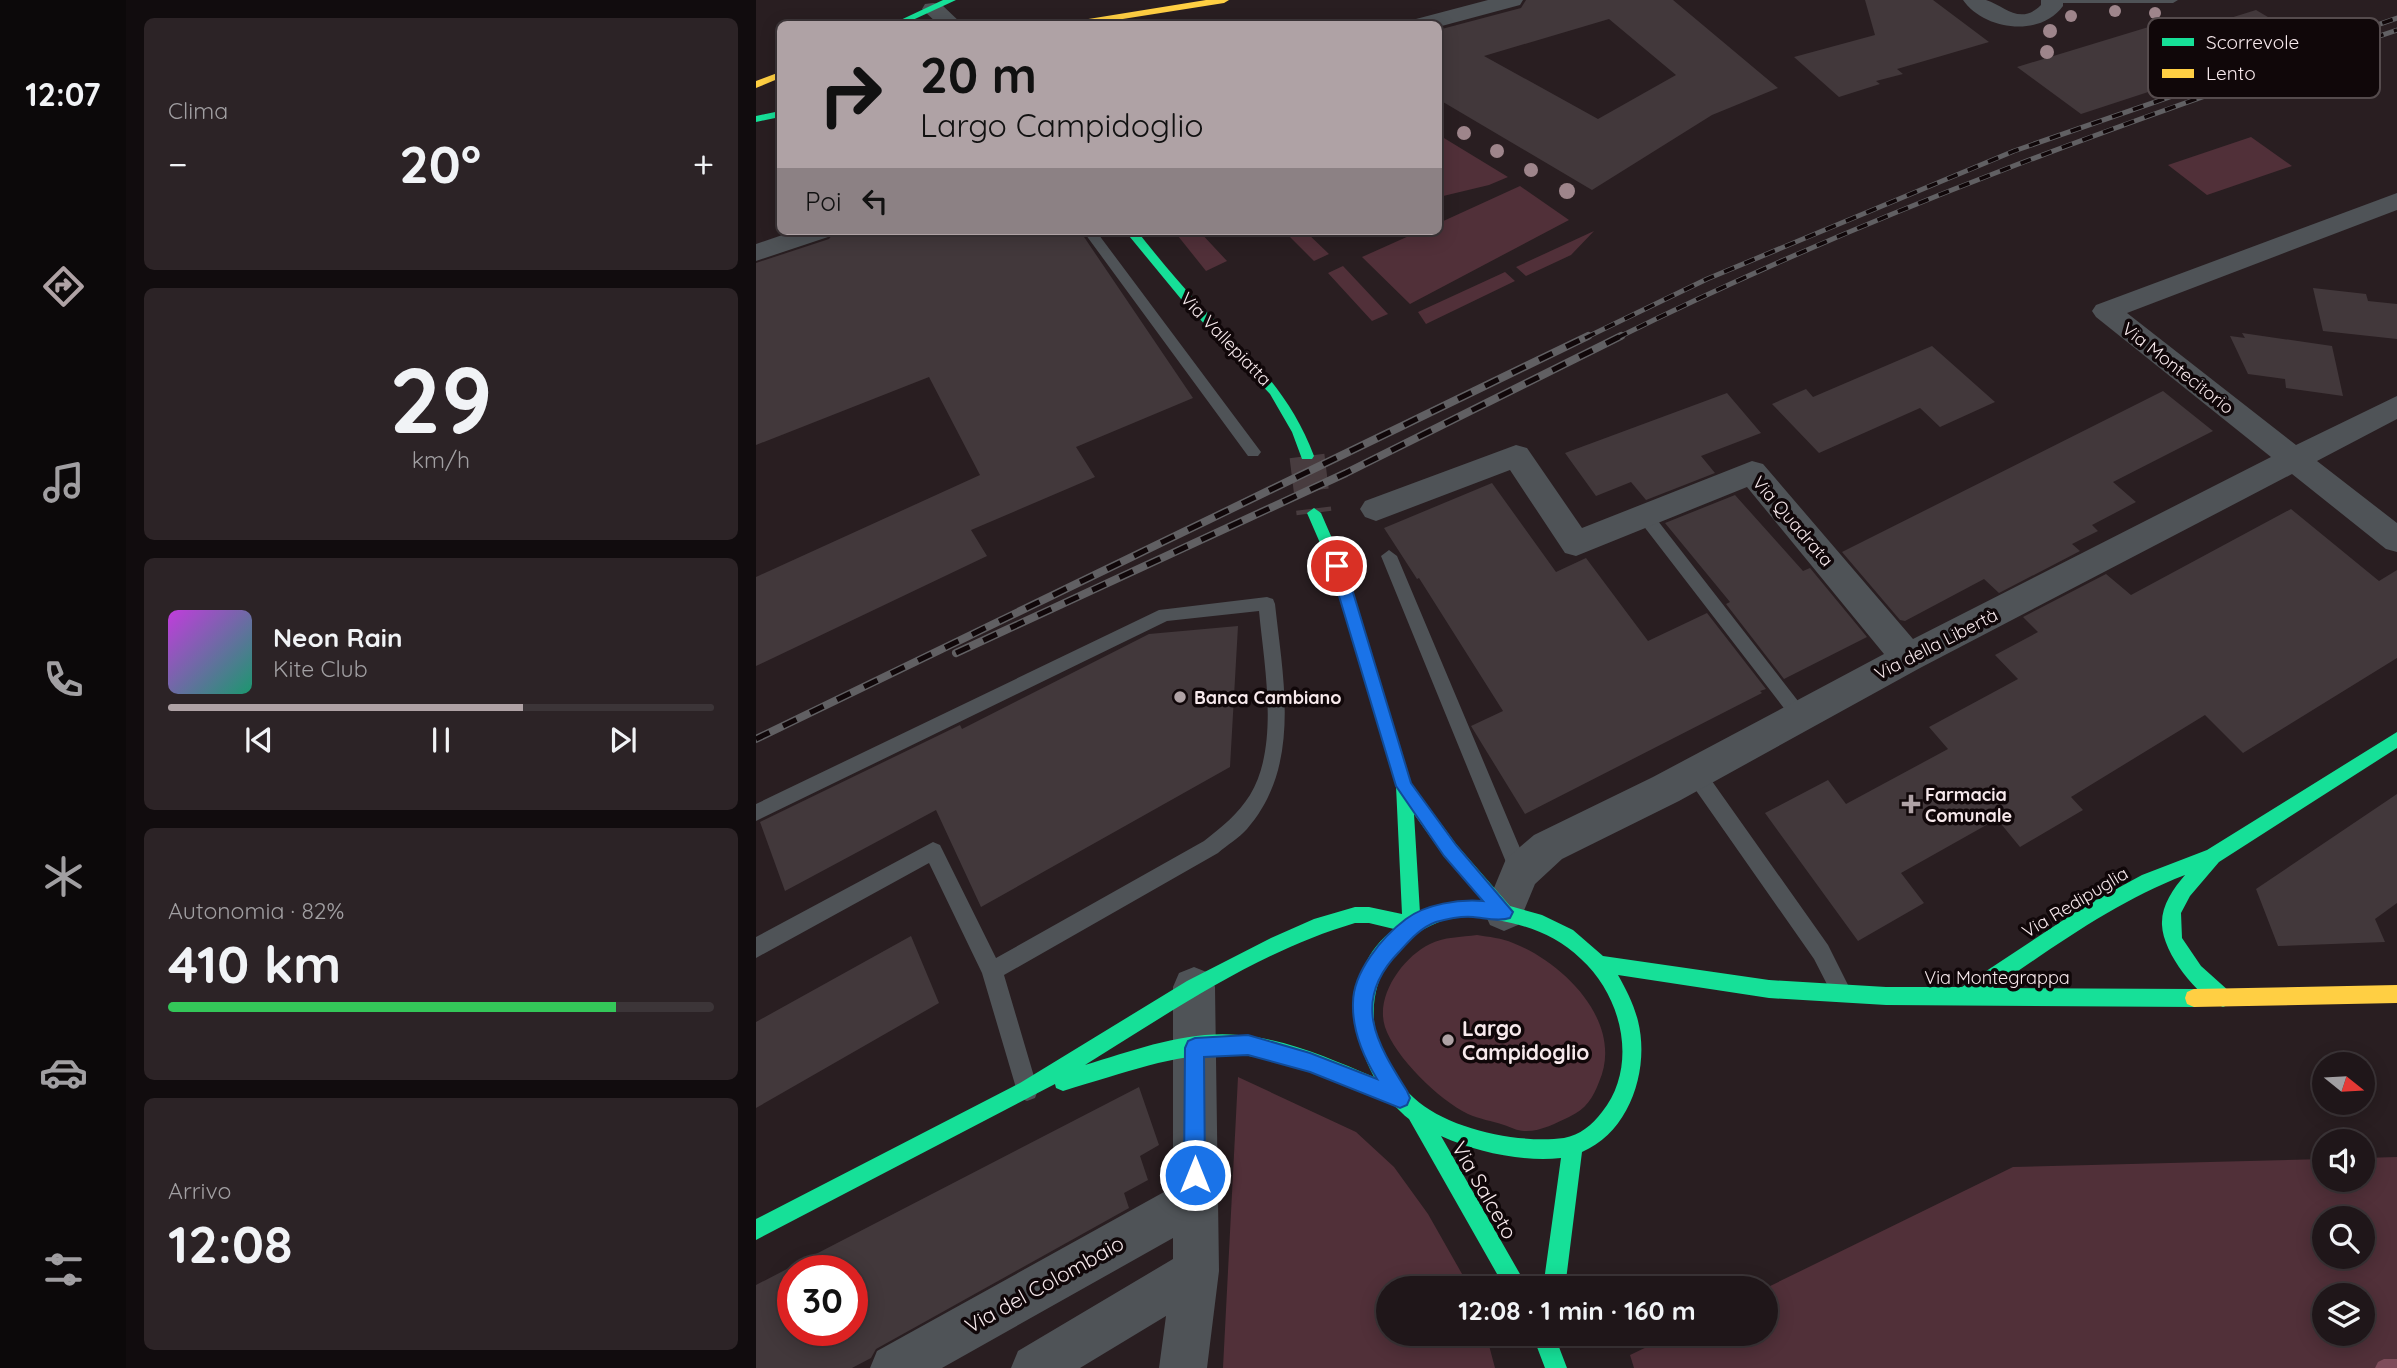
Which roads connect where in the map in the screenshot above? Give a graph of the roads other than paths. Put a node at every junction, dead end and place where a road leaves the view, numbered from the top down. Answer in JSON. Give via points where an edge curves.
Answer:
{"nodes":[{"id":1,"x":1224,"y":0,"type":"edge"},
{"id":2,"x":1239,"y":0,"type":"edge"},
{"id":3,"x":1512,"y":0,"type":"edge"},
{"id":4,"x":1974,"y":0,"type":"edge"},
{"id":5,"x":2052,"y":0,"type":"edge"},
{"id":6,"x":2173,"y":0,"type":"edge"},
{"id":7,"x":942,"y":4,"type":"edge"},
{"id":8,"x":904,"y":21,"type":"edge"},
{"id":9,"x":950,"y":21,"type":"edge"},
{"id":10,"x":1094,"y":21,"type":"edge"},
{"id":11,"x":1136,"y":21,"type":"edge"},
{"id":12,"x":1435,"y":21,"type":"edge"},
{"id":13,"x":777,"y":76,"type":"edge"},
{"id":14,"x":777,"y":77,"type":"edge"},
{"id":15,"x":756,"y":85,"type":"edge"},
{"id":16,"x":756,"y":94,"type":"edge"},
{"id":17,"x":756,"y":103,"type":"edge"},
{"id":18,"x":777,"y":105,"type":"edge"},
{"id":19,"x":777,"y":115,"type":"edge"},
{"id":20,"x":756,"y":119,"type":"edge"},
{"id":21,"x":2397,"y":201,"type":"edge"},
{"id":22,"x":808,"y":235,"type":"edge"},
{"id":23,"x":1092,"y":235,"type":"edge"},
{"id":24,"x":1134,"y":235,"type":"edge"},
{"id":25,"x":756,"y":253,"type":"edge"},
{"id":26,"x":2397,"y":406,"type":"edge"},
{"id":27,"x":1253,"y":452,"type":"dead end"},
{"id":28,"x":1307,"y":456,"type":"tunnel mouth"},
{"id":29,"x":2294,"y":458,"type":"junction"},
{"id":30,"x":1376,"y":509,"type":"dead end"},
{"id":31,"x":1314,"y":513,"type":"tunnel mouth"},
{"id":32,"x":1645,"y":516,"type":"junction"},
{"id":33,"x":2397,"y":540,"type":"edge"},
{"id":34,"x":1389,"y":556,"type":"dead end"},
{"id":35,"x":1908,"y":658,"type":"junction"},
{"id":36,"x":1799,"y":715,"type":"junction"},
{"id":37,"x":2397,"y":739,"type":"edge"},
{"id":38,"x":1695,"y":773,"type":"junction"},
{"id":39,"x":1404,"y":786,"type":"junction"},
{"id":40,"x":756,"y":813,"type":"edge"},
{"id":41,"x":2213,"y":856,"type":"junction"},
{"id":42,"x":1520,"y":872,"type":"junction"},
{"id":43,"x":1504,"y":912,"type":"junction"},
{"id":44,"x":1412,"y":925,"type":"junction"},
{"id":45,"x":756,"y":948,"type":"edge"},
{"id":46,"x":1600,"y":964,"type":"junction"},
{"id":47,"x":992,"y":971,"type":"junction"},
{"id":48,"x":1194,"y":987,"type":"junction"},
{"id":49,"x":1842,"y":994,"type":"junction"},
{"id":50,"x":2397,"y":994,"type":"edge"},
{"id":51,"x":1965,"y":996,"type":"junction"},
{"id":52,"x":2223,"y":998,"type":"junction"},
{"id":53,"x":1195,"y":1048,"type":"junction"},
{"id":54,"x":1027,"y":1090,"type":"junction"},
{"id":55,"x":1400,"y":1098,"type":"junction"},
{"id":56,"x":1416,"y":1113,"type":"junction"},
{"id":57,"x":1573,"y":1146,"type":"junction"},
{"id":58,"x":1195,"y":1200,"type":"junction"},
{"id":59,"x":756,"y":1230,"type":"edge"},
{"id":60,"x":1195,"y":1271,"type":"junction"},
{"id":61,"x":1510,"y":1276,"type":"edge"},
{"id":62,"x":1556,"y":1276,"type":"edge"},
{"id":63,"x":1550,"y":1346,"type":"edge"},
{"id":64,"x":894,"y":1368,"type":"edge"},
{"id":65,"x":1035,"y":1368,"type":"edge"},
{"id":66,"x":1183,"y":1368,"type":"edge"},
{"id":67,"x":1556,"y":1368,"type":"edge"}],
"edges":[{"from":1,"to":10,"type":"main road"},
{"from":2,"to":11,"type":"main road"},
{"from":3,"to":12,"type":"street"},
{"from":4,"to":5,"type":"street","via":[[1985,11],[2018,19],[2041,16],[2048,12]]},
{"from":5,"to":6,"type":"lane"},
{"from":7,"to":8,"type":"main road"},
{"from":7,"to":9,"type":"street"},
{"from":13,"to":15,"type":"main road"},
{"from":14,"to":16,"type":"main road"},
{"from":17,"to":18,"type":"main road"},
{"from":19,"to":20,"type":"main road"},
{"from":21,"to":29,"type":"street","name":"Via Montecitorio","via":[[2106,311]]},
{"from":22,"to":25,"type":"street"},
{"from":23,"to":27,"type":"lane"},
{"from":24,"to":28,"type":"main road","name":"Via Vallepiatta","via":[[1283,400],[1296,419]]},
{"from":26,"to":29,"type":"street","name":"Via della Libertà"},
{"from":29,"to":33,"type":"street","name":"Via Montecitorio"},
{"from":29,"to":35,"type":"street","name":"Via della Libertà"},
{"from":30,"to":32,"type":"street","name":"Via Quadrata","via":[[1516,457],[1576,544]]},
{"from":31,"to":39,"type":"main road","via":[[1337,566]]},
{"from":32,"to":35,"type":"street","name":"Via Quadrata","via":[[1752,472]]},
{"from":32,"to":36,"type":"lane"},
{"from":34,"to":42,"type":"lane"},
{"from":35,"to":36,"type":"street","name":"Via della Libertà"},
{"from":36,"to":38,"type":"street","name":"Via della Libertà"},
{"from":37,"to":41,"type":"main road","name":"Via Redipuglia"},
{"from":38,"to":42,"type":"street","name":"Via della Libertà","via":[[1548,847]]},
{"from":38,"to":49,"type":"lane","via":[[1821,952]]},
{"from":39,"to":43,"type":"main road","via":[[1450,850]]},
{"from":39,"to":44,"type":"main road"},
{"from":40,"to":47,"type":"lane","via":[[1165,615],[1267,604],[1278,734],[1270,774],[1252,810],[1211,847]]},
{"from":41,"to":51,"type":"main road","name":"Via Redipuglia","via":[[2108,902]]},
{"from":41,"to":52,"type":"main road","name":"Via Redipuglia","via":[[2182,895],[2171,920],[2183,956]]},
{"from":42,"to":43,"type":"street","name":"Via della Libertà"},
{"from":43,"to":44,"type":"main road","via":[[1453,910]]},
{"from":43,"to":46,"type":"main road","via":[[1550,929]]},
{"from":44,"to":48,"type":"main road","via":[[1369,915],[1339,918]]},
{"from":44,"to":55,"type":"main road","via":[[1380,958],[1362,1001],[1373,1054]]},
{"from":45,"to":47,"type":"lane","via":[[933,851]]},
{"from":46,"to":49,"type":"main road","name":"Via Montegrappa","via":[[1756,988]]},
{"from":46,"to":57,"type":"main road","via":[[1625,1001],[1633,1044],[1630,1070],[1614,1113],[1588,1139]]},
{"from":47,"to":54,"type":"lane"},
{"from":48,"to":53,"type":"street"},
{"from":48,"to":54,"type":"main road"},
{"from":49,"to":51,"type":"main road","name":"Via Montegrappa"},
{"from":50,"to":52,"type":"main road","name":"Via Montegrappa"},
{"from":51,"to":52,"type":"main road","name":"Via Montegrappa"},
{"from":53,"to":54,"type":"main road"},
{"from":53,"to":55,"type":"main road","via":[[1248,1045]]},
{"from":53,"to":58,"type":"street"},
{"from":54,"to":59,"type":"main road"},
{"from":55,"to":56,"type":"main road"},
{"from":56,"to":57,"type":"main road","via":[[1452,1130],[1517,1147]]},
{"from":56,"to":61,"type":"main road","name":"Via Salceto"},
{"from":57,"to":62,"type":"main road"},
{"from":58,"to":60,"type":"street"},
{"from":58,"to":64,"type":"street","name":"Via del Colombaio"},
{"from":60,"to":65,"type":"street"},
{"from":60,"to":66,"type":"street"},
{"from":63,"to":67,"type":"main road"}]}
